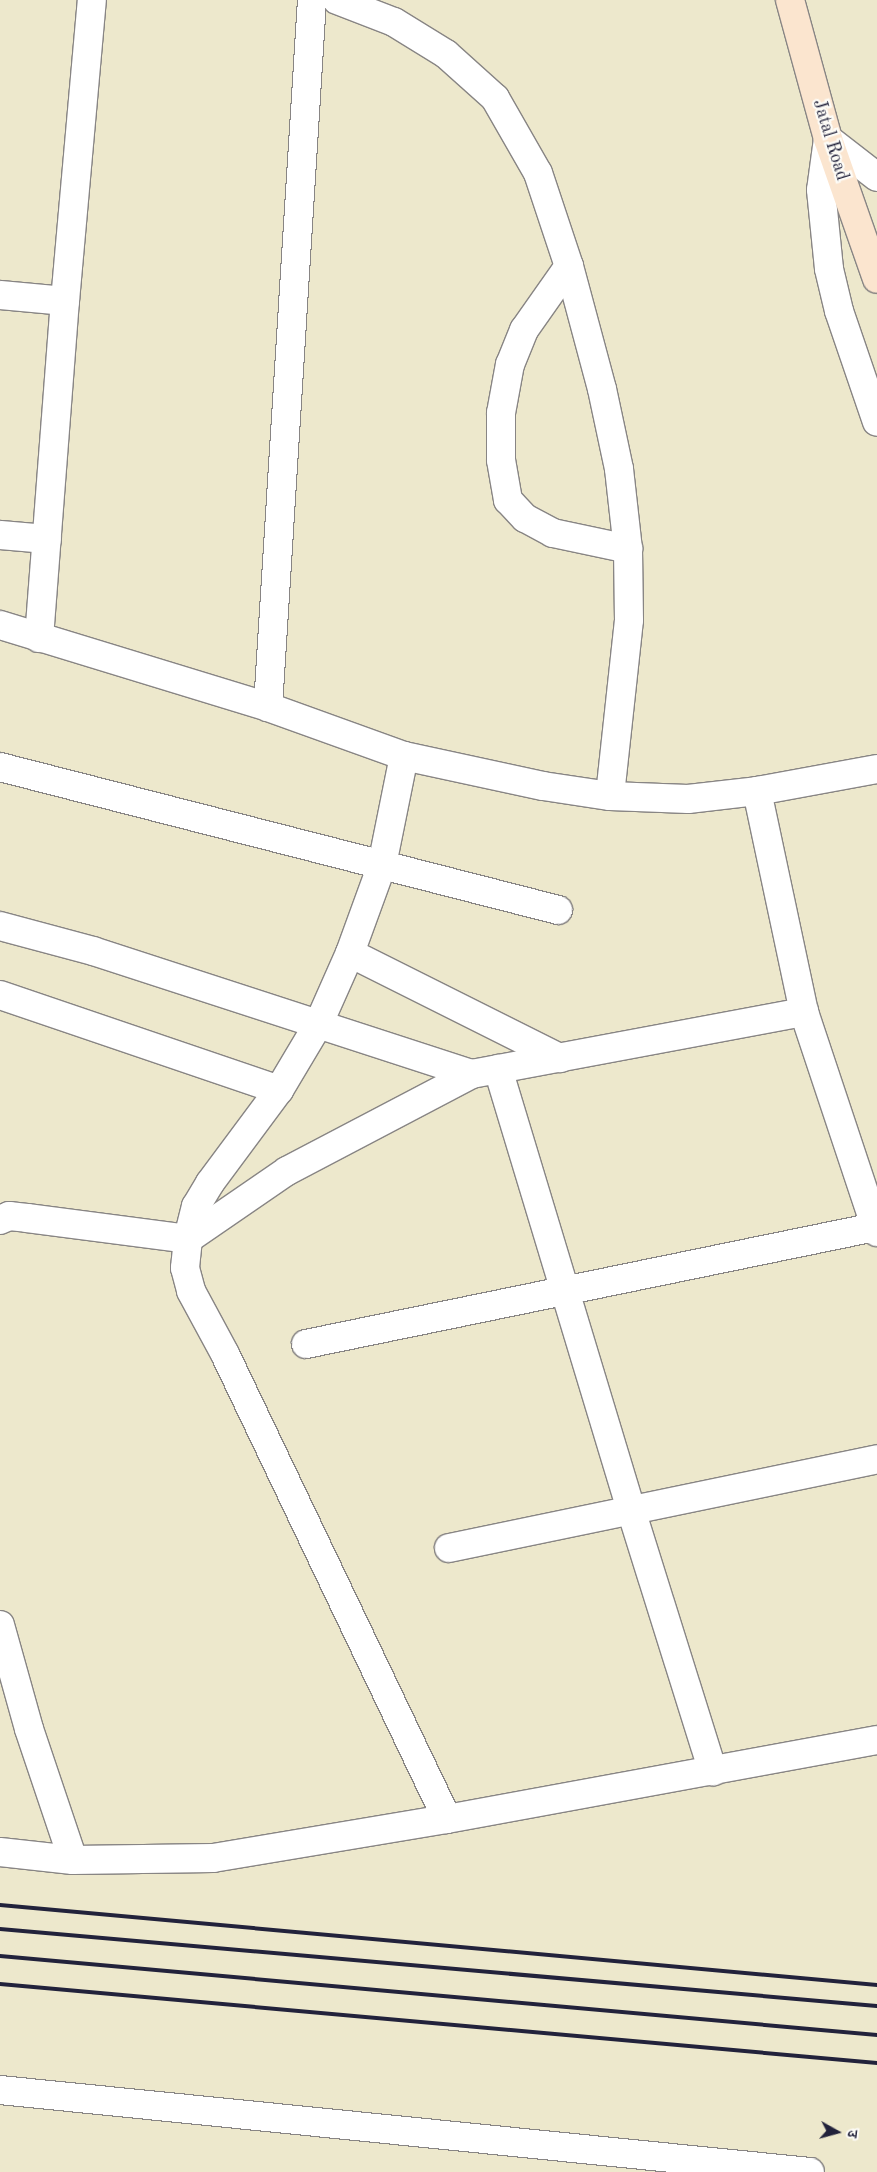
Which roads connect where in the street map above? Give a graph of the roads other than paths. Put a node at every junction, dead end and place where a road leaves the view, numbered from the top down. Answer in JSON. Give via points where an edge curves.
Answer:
{"nodes":[{"id":1,"x":92,"y":0,"type":"edge"},
{"id":2,"x":312,"y":0,"type":"edge"},
{"id":3,"x":337,"y":0,"type":"edge"},
{"id":4,"x":790,"y":0,"type":"edge"},
{"id":5,"x":828,"y":139,"type":"junction"},
{"id":6,"x":877,"y":177,"type":"edge"},
{"id":7,"x":569,"y":266,"type":"junction"},
{"id":8,"x":876,"y":277,"type":"edge"},
{"id":9,"x":0,"y":295,"type":"edge"},
{"id":10,"x":64,"y":301,"type":"junction"},
{"id":11,"x":877,"y":422,"type":"edge"},
{"id":12,"x":0,"y":535,"type":"edge"},
{"id":13,"x":46,"y":540,"type":"junction"},
{"id":14,"x":628,"y":549,"type":"junction"},
{"id":15,"x":0,"y":625,"type":"edge"},
{"id":16,"x":39,"y":638,"type":"junction"},
{"id":17,"x":268,"y":706,"type":"junction"},
{"id":18,"x":404,"y":756,"type":"junction"},
{"id":19,"x":0,"y":767,"type":"edge"},
{"id":20,"x":877,"y":769,"type":"edge"},
{"id":21,"x":758,"y":791,"type":"junction"},
{"id":22,"x":610,"y":796,"type":"junction"},
{"id":23,"x":382,"y":865,"type":"junction"},
{"id":24,"x":558,"y":910,"type":"dead end"},
{"id":25,"x":0,"y":926,"type":"edge"},
{"id":26,"x":350,"y":954,"type":"junction"},
{"id":27,"x":0,"y":995,"type":"edge"},
{"id":28,"x":804,"y":1012,"type":"junction"},
{"id":29,"x":319,"y":1023,"type":"junction"},
{"id":30,"x":560,"y":1058,"type":"junction"},
{"id":31,"x":485,"y":1072,"type":"junction"},
{"id":32,"x":279,"y":1090,"type":"junction"},
{"id":33,"x":0,"y":1220,"type":"edge"},
{"id":34,"x":876,"y":1230,"type":"edge"},
{"id":35,"x":188,"y":1239,"type":"junction"},
{"id":36,"x":564,"y":1291,"type":"junction"},
{"id":37,"x":306,"y":1344,"type":"dead end"},
{"id":38,"x":877,"y":1459,"type":"edge"},
{"id":39,"x":631,"y":1510,"type":"junction"},
{"id":40,"x":449,"y":1548,"type":"dead end"},
{"id":41,"x":0,"y":1625,"type":"edge"},
{"id":42,"x":877,"y":1740,"type":"edge"},
{"id":43,"x":713,"y":1771,"type":"junction"},
{"id":44,"x":447,"y":1819,"type":"junction"},
{"id":45,"x":0,"y":1852,"type":"edge"},
{"id":46,"x":73,"y":1860,"type":"junction"},
{"id":47,"x":0,"y":2090,"type":"edge"},
{"id":48,"x":810,"y":2172,"type":"edge"}],
"edges":[{"from":1,"to":10,"type":"street"},
{"from":2,"to":17,"type":"street"},
{"from":3,"to":7,"type":"street","via":[[394,22],[446,54],[495,98],[538,173]]},
{"from":4,"to":5,"type":"main road","name":"Jatal Road"},
{"from":5,"to":6,"type":"street"},
{"from":5,"to":8,"type":"main road","name":"Jatal Road"},
{"from":5,"to":11,"type":"street","via":[[821,190],[829,269],[838,310]]},
{"from":7,"to":14,"type":"street","via":[[602,389],[619,469]]},
{"from":7,"to":14,"type":"street","via":[[524,330],[510,364],[501,413],[501,460],[508,500],[525,518],[553,533]]},
{"from":9,"to":10,"type":"street"},
{"from":10,"to":13,"type":"street"},
{"from":12,"to":13,"type":"street"},
{"from":13,"to":16,"type":"street"},
{"from":14,"to":22,"type":"street","via":[[629,620]]},
{"from":15,"to":16,"type":"street"},
{"from":16,"to":17,"type":"street"},
{"from":17,"to":18,"type":"street"},
{"from":18,"to":22,"type":"street","via":[[543,786]]},
{"from":18,"to":23,"type":"street"},
{"from":19,"to":23,"type":"street"},
{"from":20,"to":21,"type":"street"},
{"from":21,"to":22,"type":"street","via":[[688,799]]},
{"from":21,"to":28,"type":"street"},
{"from":23,"to":24,"type":"street"},
{"from":23,"to":26,"type":"street"},
{"from":25,"to":29,"type":"street","via":[[93,951]]},
{"from":26,"to":29,"type":"street"},
{"from":26,"to":30,"type":"street"},
{"from":27,"to":32,"type":"street"},
{"from":28,"to":30,"type":"street"},
{"from":28,"to":34,"type":"street"},
{"from":29,"to":31,"type":"street"},
{"from":29,"to":32,"type":"street"},
{"from":30,"to":31,"type":"street"},
{"from":31,"to":35,"type":"street","via":[[287,1171]]},
{"from":31,"to":36,"type":"street"},
{"from":32,"to":35,"type":"street","via":[[210,1183],[196,1206]]},
{"from":33,"to":35,"type":"street","via":[[9,1216]]},
{"from":34,"to":36,"type":"street"},
{"from":35,"to":44,"type":"street","via":[[185,1268],[191,1291],[230,1363]]},
{"from":36,"to":37,"type":"street"},
{"from":36,"to":39,"type":"street"},
{"from":38,"to":39,"type":"street"},
{"from":39,"to":40,"type":"street"},
{"from":39,"to":43,"type":"street"},
{"from":41,"to":46,"type":"street","via":[[29,1729]]},
{"from":42,"to":43,"type":"street"},
{"from":43,"to":44,"type":"street"},
{"from":44,"to":46,"type":"street","via":[[213,1858]]},
{"from":45,"to":46,"type":"street"},
{"from":47,"to":48,"type":"street"}]}
